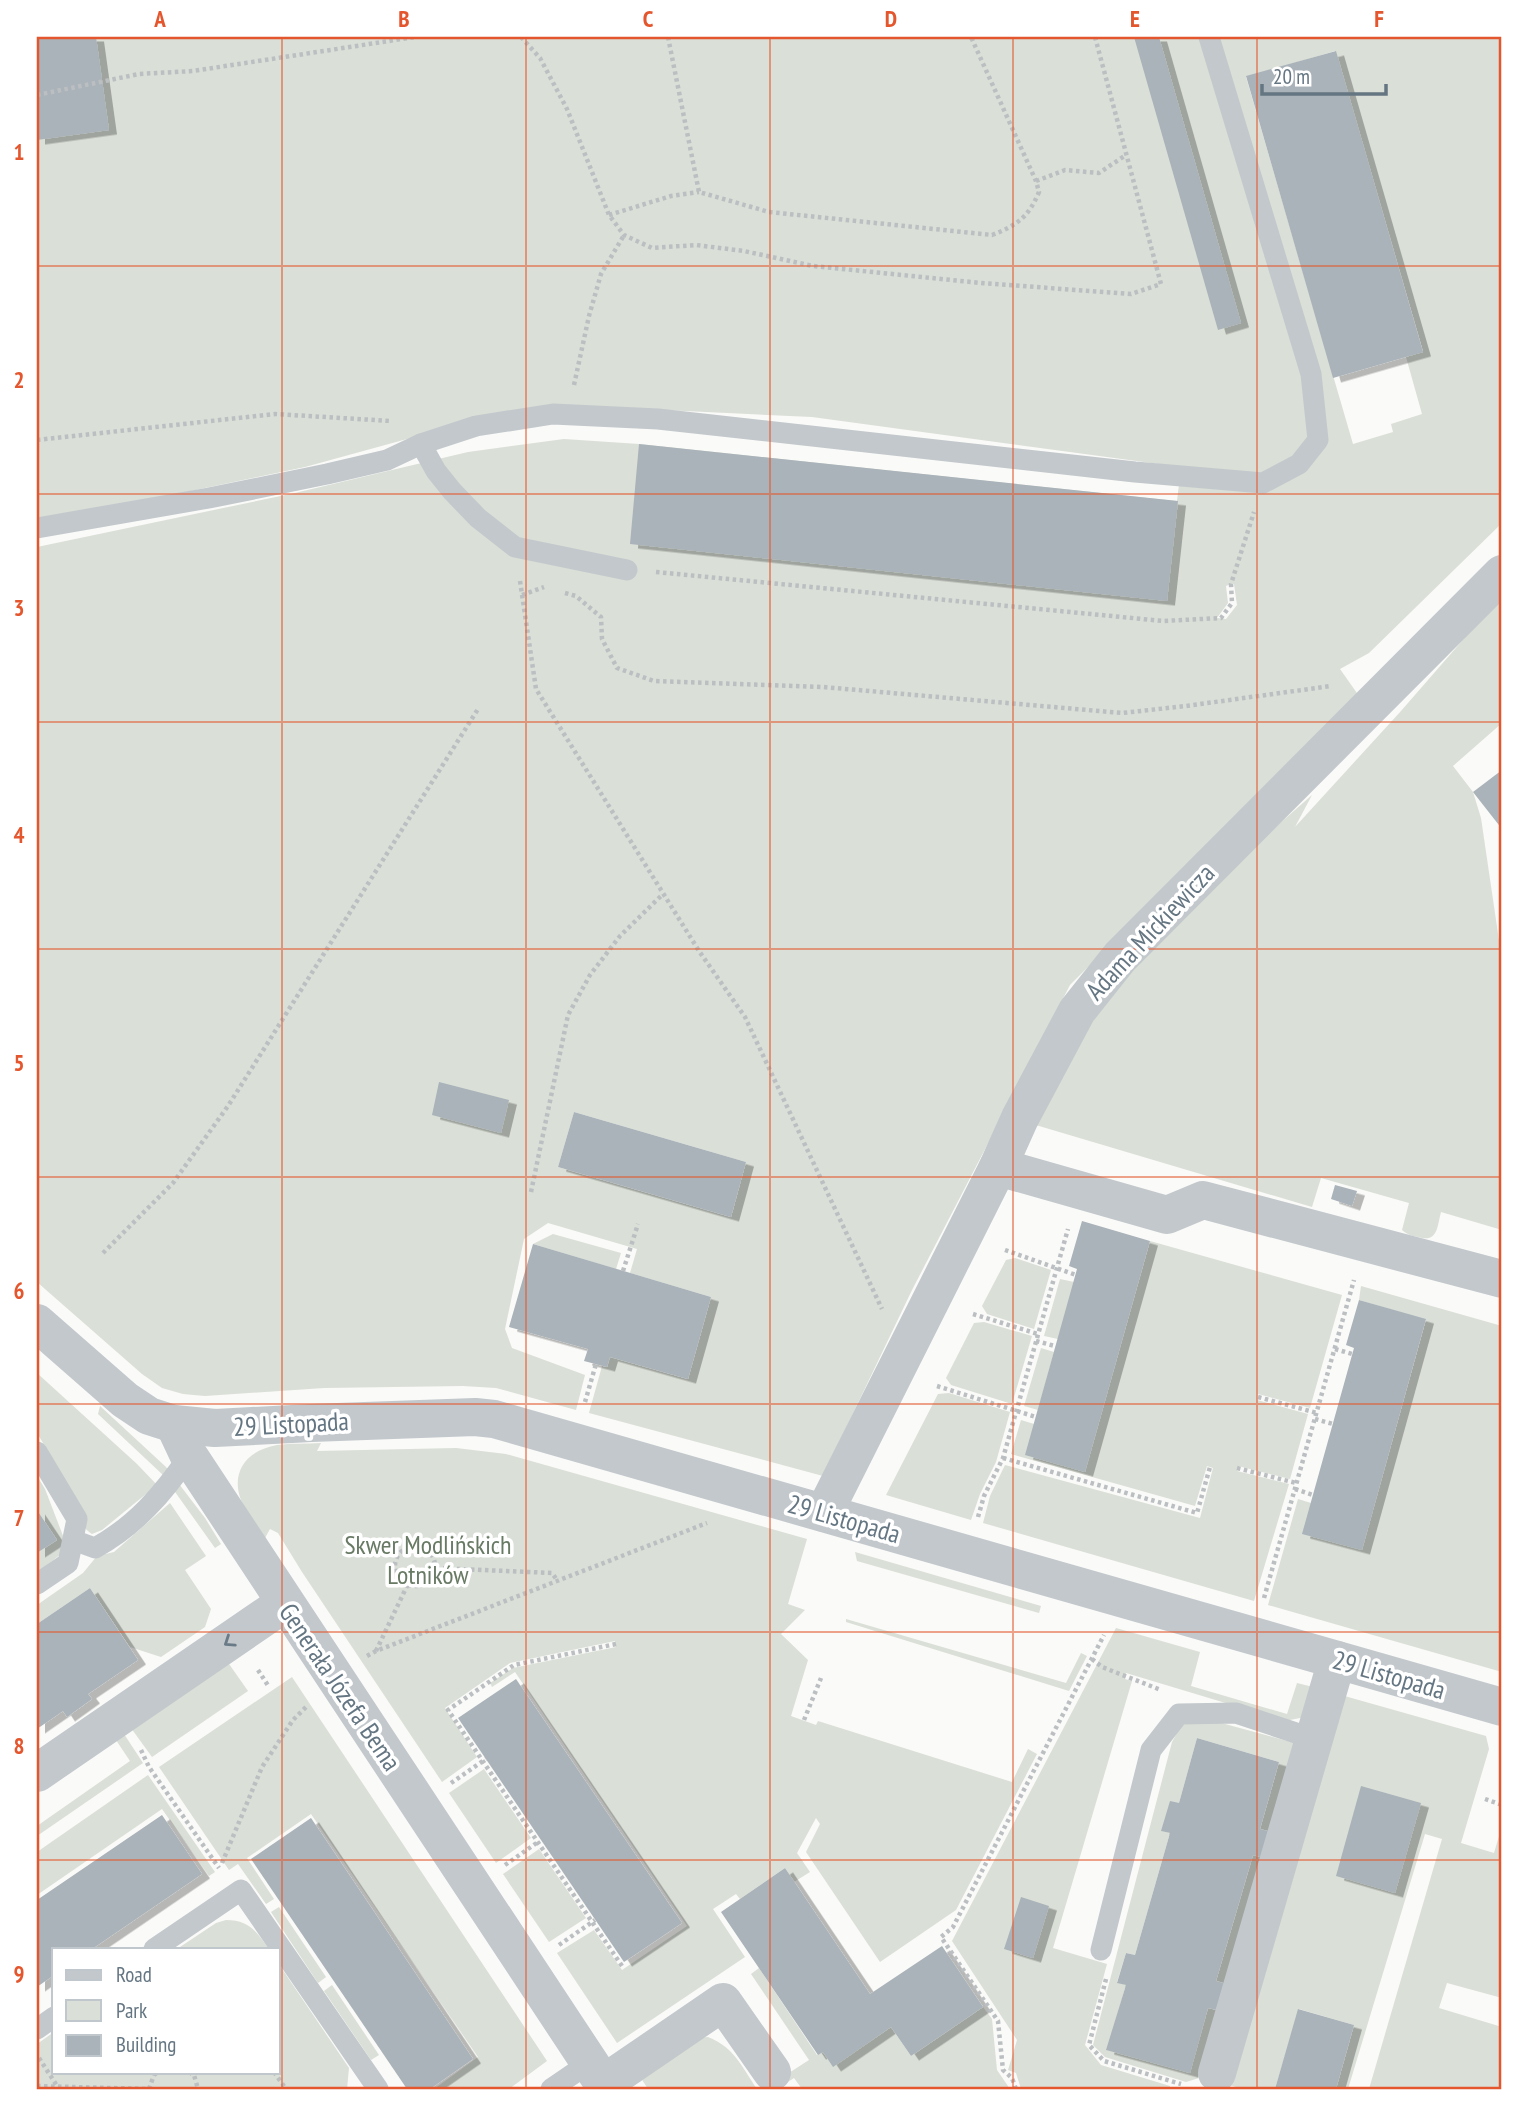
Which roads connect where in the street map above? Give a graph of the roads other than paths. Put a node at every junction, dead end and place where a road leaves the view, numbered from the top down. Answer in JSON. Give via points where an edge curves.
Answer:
{"nodes":[{"id":1,"x":1209,"y":37,"type":"edge"},
{"id":2,"x":421,"y":444,"type":"junction"},
{"id":3,"x":37,"y":528,"type":"edge"},
{"id":4,"x":627,"y":570,"type":"road end"},
{"id":5,"x":1502,"y":574,"type":"edge"},
{"id":6,"x":998,"y":1167,"type":"junction"},
{"id":7,"x":1502,"y":1279,"type":"edge"},
{"id":8,"x":38,"y":1327,"type":"edge"},
{"id":9,"x":181,"y":1440,"type":"junction"},
{"id":10,"x":37,"y":1452,"type":"edge"},
{"id":11,"x":824,"y":1513,"type":"junction"},
{"id":12,"x":73,"y":1540,"type":"junction"},
{"id":13,"x":37,"y":1584,"type":"edge"},
{"id":14,"x":285,"y":1603,"type":"junction"},
{"id":15,"x":1337,"y":1660,"type":"junction"},
{"id":16,"x":1502,"y":1707,"type":"edge"},
{"id":17,"x":1314,"y":1739,"type":"junction"},
{"id":18,"x":37,"y":1773,"type":"edge"},
{"id":19,"x":155,"y":1948,"type":"edge"},
{"id":20,"x":1101,"y":1950,"type":"dead end"},
{"id":21,"x":52,"y":2018,"type":"edge"},
{"id":22,"x":37,"y":2029,"type":"edge"},
{"id":23,"x":772,"y":2072,"type":"dead end"},
{"id":24,"x":600,"y":2079,"type":"edge"},
{"id":25,"x":1201,"y":2079,"type":"road end"},
{"id":26,"x":378,"y":2089,"type":"edge"},
{"id":27,"x":551,"y":2089,"type":"edge"}],
"edges":[{"from":1,"to":2,"type":"lane","via":[[1311,374],[1318,440],[1299,464],[1263,483],[658,419],[568,414],[476,426]]},
{"from":2,"to":3,"type":"lane","via":[[387,460],[327,474]]},
{"from":2,"to":4,"type":"lane","via":[[452,491],[515,547]]},
{"from":5,"to":6,"type":"street","name":"Adama Mickiewicza","via":[[1120,957],[1077,1011]]},
{"from":6,"to":7,"type":"street","via":[[1167,1215],[1203,1200]]},
{"from":6,"to":11,"type":"street","name":"Adama Mickiewicza"},
{"from":8,"to":9,"type":"street"},
{"from":9,"to":11,"type":"street","name":"29 Listopada","via":[[215,1428],[494,1419]]},
{"from":9,"to":12,"type":"lane","via":[[166,1489],[148,1509],[95,1548]]},
{"from":9,"to":14,"type":"street","name":"Generała Józefa Bema"},
{"from":10,"to":12,"type":"lane","via":[[77,1519]]},
{"from":11,"to":15,"type":"street","name":"29 Listopada"},
{"from":12,"to":13,"type":"lane","via":[[68,1563]]},
{"from":14,"to":18,"type":"street","one_way":true},
{"from":14,"to":24,"type":"street","name":"Generała Józefa Bema"},
{"from":15,"to":16,"type":"street","name":"29 Listopada"},
{"from":15,"to":17,"type":"street"},
{"from":17,"to":20,"type":"lane","via":[[1236,1713],[1179,1714],[1151,1750]]},
{"from":17,"to":25,"type":"street"},
{"from":19,"to":26,"type":"lane","via":[[241,1890]]},
{"from":21,"to":22,"type":"lane"},
{"from":23,"to":24,"type":"street","via":[[723,2002]]},
{"from":24,"to":27,"type":"lane"}]}
